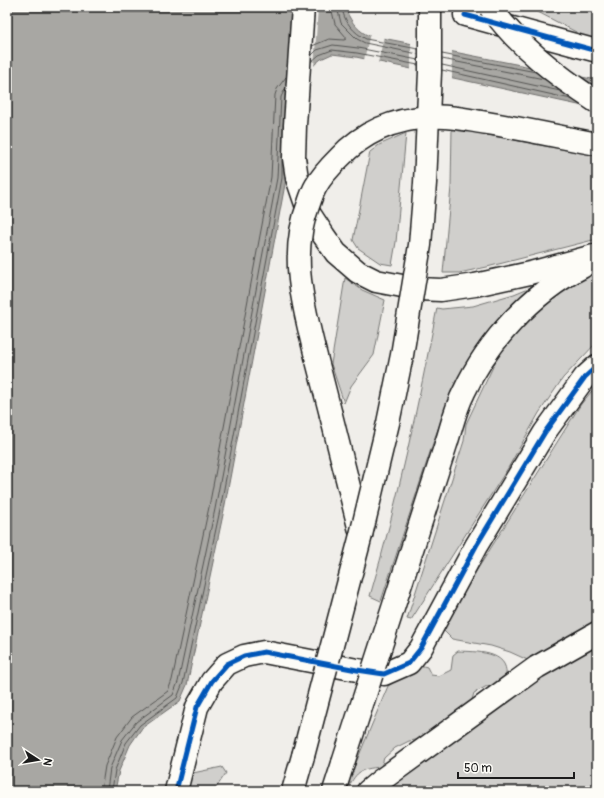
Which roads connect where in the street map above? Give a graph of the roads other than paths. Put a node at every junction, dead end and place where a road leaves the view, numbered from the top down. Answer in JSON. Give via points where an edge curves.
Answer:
{"nodes":[{"id":1,"x":303,"y":7,"type":"edge"},
{"id":2,"x":430,"y":7,"type":"edge"},
{"id":3,"x":490,"y":7,"type":"edge"},
{"id":4,"x":465,"y":15,"type":"dead end"},
{"id":5,"x":597,"y":51,"type":"edge"},
{"id":6,"x":597,"y":102,"type":"edge"},
{"id":7,"x":597,"y":144,"type":"edge"},
{"id":8,"x":597,"y":255,"type":"edge"},
{"id":9,"x":597,"y":260,"type":"edge"},
{"id":10,"x":597,"y":366,"type":"edge"},
{"id":11,"x":361,"y":535,"type":"junction"},
{"id":12,"x":597,"y":633,"type":"edge"},
{"id":13,"x":176,"y":791,"type":"edge"},
{"id":14,"x":293,"y":791,"type":"edge"},
{"id":15,"x":334,"y":791,"type":"edge"},
{"id":16,"x":368,"y":791,"type":"edge"}],
"edges":[{"from":1,"to":8,"type":"main road","bridge":true,"via":[[294,158],[297,178],[310,213],[336,253],[358,272],[376,281],[418,289],[441,290],[530,273]]},
{"from":2,"to":11,"type":"main road","bridge":true,"via":[[426,183],[420,245],[402,355]]},
{"from":3,"to":6,"type":"main road","bridge":true,"via":[[497,18],[534,56]]},
{"from":4,"to":5,"type":"main road"},
{"from":7,"to":11,"type":"main road","bridge":true,"via":[[457,118],[432,116],[405,119],[360,138],[328,170],[316,187],[303,219],[299,242],[298,266],[302,301]]},
{"from":9,"to":15,"type":"main road","bridge":true,"via":[[566,276],[544,292],[504,330],[481,361],[463,392]]},
{"from":10,"to":13,"type":"main road","via":[[585,377],[545,432],[476,546],[421,648],[409,663],[384,674],[264,652],[244,656],[227,664],[212,680],[197,707]]},
{"from":11,"to":14,"type":"main road","bridge":true},
{"from":12,"to":16,"type":"main road","via":[[537,668]]}]}
